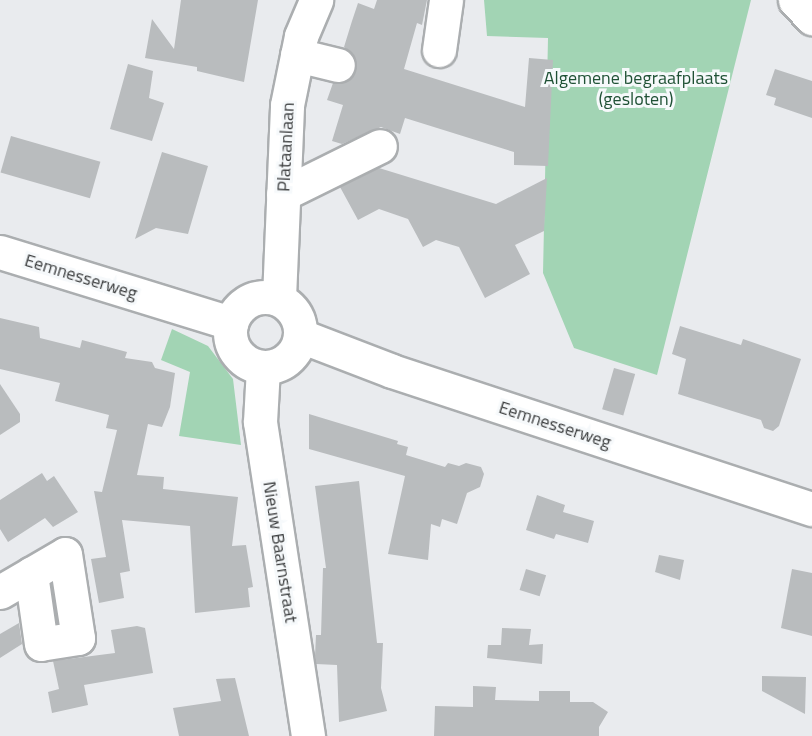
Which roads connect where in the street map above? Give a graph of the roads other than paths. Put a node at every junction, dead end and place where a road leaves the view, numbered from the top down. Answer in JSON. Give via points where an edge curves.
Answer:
{"nodes":[{"id":1,"x":315,"y":0,"type":"edge"},
{"id":2,"x":446,"y":0,"type":"edge"},
{"id":3,"x":795,"y":0,"type":"edge"},
{"id":4,"x":812,"y":18,"type":"edge"},
{"id":5,"x":439,"y":50,"type":"dead end"},
{"id":6,"x":297,"y":55,"type":"junction"},
{"id":7,"x":338,"y":65,"type":"dead end"},
{"id":8,"x":380,"y":146,"type":"dead end"},
{"id":9,"x":283,"y":194,"type":"junction"},
{"id":10,"x":0,"y":252,"type":"edge"},
{"id":11,"x":279,"y":298,"type":"junction"},
{"id":12,"x":231,"y":323,"type":"junction"},
{"id":13,"x":301,"y":336,"type":"junction"},
{"id":14,"x":263,"y":368,"type":"junction"},
{"id":15,"x":812,"y":509,"type":"edge"},
{"id":16,"x":32,"y":574,"type":"dead end"},
{"id":17,"x":0,"y":592,"type":"edge"},
{"id":18,"x":308,"y":736,"type":"edge"}],
"edges":[{"from":1,"to":6,"type":"street","name":"Plataanlaan"},
{"from":2,"to":5,"type":"street"},
{"from":3,"to":4,"type":"street"},
{"from":6,"to":7,"type":"street"},
{"from":6,"to":9,"type":"street","name":"Plataanlaan","via":[[286,105]]},
{"from":8,"to":9,"type":"street"},
{"from":9,"to":11,"type":"street","name":"Plataanlaan"},
{"from":10,"to":12,"type":"street","name":"Eemnesserweg"},
{"from":11,"to":12,"type":"street","via":[[249,300],[237,310]]},
{"from":11,"to":13,"type":"street","via":[[296,314]]},
{"from":12,"to":14,"type":"street","via":[[233,348],[241,357]]},
{"from":13,"to":14,"type":"street","via":[[284,362]]},
{"from":13,"to":15,"type":"street","name":"Eemnesserweg","via":[[392,371]]},
{"from":14,"to":18,"type":"street","name":"Nieuw Baarnstraat","via":[[260,422]]},
{"from":16,"to":17,"type":"street"}]}
